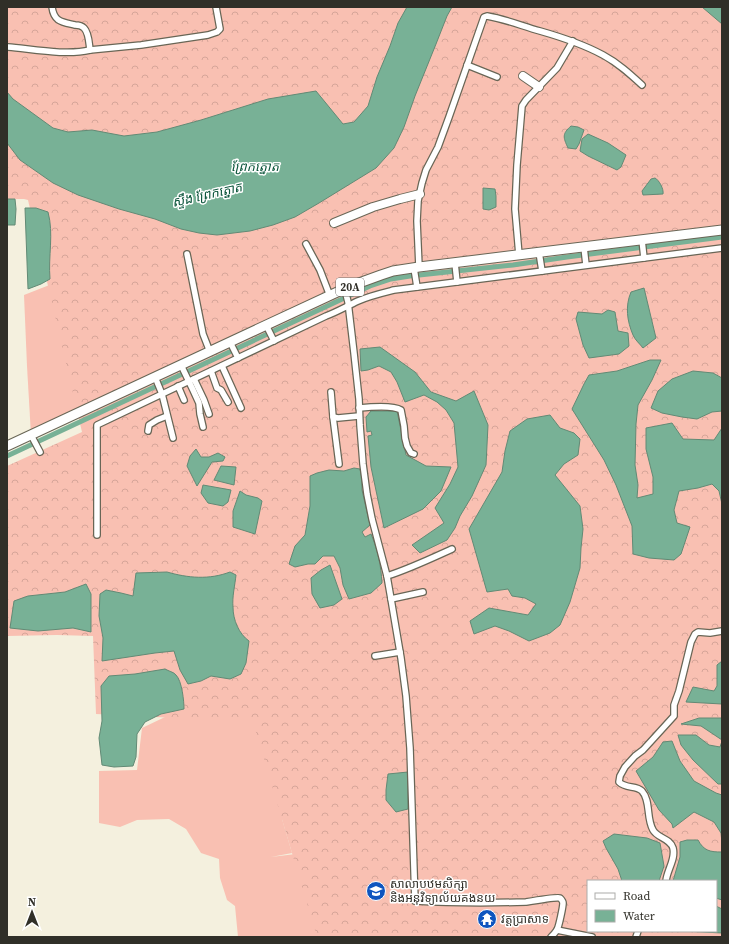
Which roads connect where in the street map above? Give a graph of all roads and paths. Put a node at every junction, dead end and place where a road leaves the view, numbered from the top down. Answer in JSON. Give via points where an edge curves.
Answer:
{"nodes":[{"id":1,"x":52,"y":7,"type":"edge"},
{"id":2,"x":216,"y":7,"type":"edge"},
{"id":3,"x":573,"y":41,"type":"junction"},
{"id":4,"x":8,"y":47,"type":"dead end"},
{"id":5,"x":90,"y":50,"type":"junction"},
{"id":6,"x":467,"y":65,"type":"junction"},
{"id":7,"x":523,"y":76,"type":"dead end"},
{"id":8,"x":497,"y":77,"type":"dead end"},
{"id":9,"x":642,"y":85,"type":"dead end"},
{"id":10,"x":539,"y":87,"type":"junction"},
{"id":11,"x":420,"y":194,"type":"junction"},
{"id":12,"x":334,"y":223,"type":"dead end"},
{"id":13,"x":722,"y":230,"type":"edge"},
{"id":14,"x":642,"y":240,"type":"junction"},
{"id":15,"x":306,"y":244,"type":"dead end"},
{"id":16,"x":722,"y":248,"type":"edge"},
{"id":17,"x":584,"y":250,"type":"junction"},
{"id":18,"x":539,"y":252,"type":"junction"},
{"id":19,"x":187,"y":254,"type":"dead end"},
{"id":20,"x":519,"y":255,"type":"junction"},
{"id":21,"x":644,"y":258,"type":"junction"},
{"id":22,"x":586,"y":263,"type":"junction"},
{"id":23,"x":455,"y":265,"type":"junction"},
{"id":24,"x":417,"y":267,"type":"junction"},
{"id":25,"x":542,"y":271,"type":"junction"},
{"id":26,"x":456,"y":280,"type":"junction"},
{"id":27,"x":417,"y":287,"type":"junction"},
{"id":28,"x":345,"y":292,"type":"junction"},
{"id":29,"x":330,"y":296,"type":"junction"},
{"id":30,"x":348,"y":304,"type":"junction"},
{"id":31,"x":266,"y":325,"type":"junction"},
{"id":32,"x":274,"y":341,"type":"junction"},
{"id":33,"x":232,"y":345,"type":"junction"},
{"id":34,"x":210,"y":352,"type":"junction"},
{"id":35,"x":238,"y":357,"type":"junction"},
{"id":36,"x":222,"y":366,"type":"junction"},
{"id":37,"x":182,"y":368,"type":"junction"},
{"id":38,"x":211,"y":371,"type":"junction"},
{"id":39,"x":190,"y":379,"type":"junction"},
{"id":40,"x":156,"y":380,"type":"junction"},
{"id":41,"x":178,"y":386,"type":"junction"},
{"id":42,"x":161,"y":392,"type":"junction"},
{"id":43,"x":331,"y":392,"type":"dead end"},
{"id":44,"x":184,"y":400,"type":"dead end"},
{"id":45,"x":228,"y":402,"type":"dead end"},
{"id":46,"x":241,"y":408,"type":"dead end"},
{"id":47,"x":359,"y":408,"type":"junction"},
{"id":48,"x":209,"y":414,"type":"dead end"},
{"id":49,"x":167,"y":416,"type":"junction"},
{"id":50,"x":359,"y":416,"type":"junction"},
{"id":51,"x":333,"y":417,"type":"junction"},
{"id":52,"x":203,"y":427,"type":"dead end"},
{"id":53,"x":148,"y":431,"type":"dead end"},
{"id":54,"x":32,"y":437,"type":"junction"},
{"id":55,"x":173,"y":438,"type":"dead end"},
{"id":56,"x":7,"y":446,"type":"edge"},
{"id":57,"x":39,"y":449,"type":"dead end"},
{"id":58,"x":414,"y":454,"type":"dead end"},
{"id":59,"x":339,"y":464,"type":"dead end"},
{"id":60,"x":97,"y":535,"type":"dead end"},
{"id":61,"x":452,"y":549,"type":"dead end"},
{"id":62,"x":386,"y":576,"type":"junction"},
{"id":63,"x":423,"y":592,"type":"dead end"},
{"id":64,"x":391,"y":599,"type":"junction"},
{"id":65,"x":722,"y":631,"type":"edge"},
{"id":66,"x":400,"y":652,"type":"junction"},
{"id":67,"x":375,"y":656,"type":"dead end"},
{"id":68,"x":666,"y":880,"type":"edge"},
{"id":69,"x":557,"y":930,"type":"junction"},
{"id":70,"x":551,"y":937,"type":"edge"},
{"id":71,"x":592,"y":937,"type":"edge"}],
"edges":[{"from":1,"to":5,"type":"street","via":[[57,20],[84,28]]},
{"from":2,"to":5,"type":"street","via":[[220,29],[217,32],[141,45]]},
{"from":3,"to":6,"type":"street","via":[[487,16],[484,17]]},
{"from":3,"to":9,"type":"street","via":[[622,67]]},
{"from":3,"to":10,"type":"street","via":[[557,68]]},
{"from":4,"to":5,"type":"street","via":[[58,52]]},
{"from":6,"to":8,"type":"street"},
{"from":6,"to":11,"type":"street","via":[[438,147],[426,170]]},
{"from":7,"to":10,"type":"street"},
{"from":10,"to":20,"type":"street","via":[[526,100],[521,110],[515,208]]},
{"from":11,"to":12,"type":"street","via":[[373,207]]},
{"from":11,"to":24,"type":"street"},
{"from":13,"to":14,"type":"main road","number":"20A"},
{"from":14,"to":17,"type":"main road","number":"20A"},
{"from":14,"to":21,"type":"street"},
{"from":15,"to":29,"type":"street"},
{"from":16,"to":21,"type":"street"},
{"from":17,"to":18,"type":"main road","number":"20A"},
{"from":17,"to":22,"type":"street"},
{"from":18,"to":20,"type":"main road","number":"20A"},
{"from":18,"to":25,"type":"street"},
{"from":19,"to":34,"type":"street","via":[[203,334]]},
{"from":20,"to":23,"type":"main road","number":"20A"},
{"from":21,"to":22,"type":"street"},
{"from":22,"to":25,"type":"street"},
{"from":23,"to":24,"type":"main road","number":"20A"},
{"from":23,"to":26,"type":"street"},
{"from":24,"to":27,"type":"street"},
{"from":24,"to":28,"type":"main road","number":"20A","via":[[381,275]]},
{"from":25,"to":26,"type":"street"},
{"from":26,"to":27,"type":"street"},
{"from":27,"to":30,"type":"street","via":[[394,290]]},
{"from":28,"to":29,"type":"main road","number":"20A"},
{"from":28,"to":30,"type":"street"},
{"from":29,"to":31,"type":"main road","number":"20A"},
{"from":30,"to":32,"type":"street"},
{"from":30,"to":47,"type":"street"},
{"from":31,"to":32,"type":"street"},
{"from":31,"to":33,"type":"main road","number":"20A"},
{"from":32,"to":35,"type":"street"},
{"from":33,"to":34,"type":"main road","number":"20A"},
{"from":33,"to":35,"type":"street"},
{"from":34,"to":37,"type":"main road","number":"20A"},
{"from":35,"to":36,"type":"street"},
{"from":36,"to":38,"type":"street"},
{"from":36,"to":46,"type":"street"},
{"from":37,"to":39,"type":"street"},
{"from":37,"to":40,"type":"main road","number":"20A"},
{"from":38,"to":39,"type":"street"},
{"from":38,"to":45,"type":"street","via":[[217,388]]},
{"from":39,"to":41,"type":"street"},
{"from":39,"to":48,"type":"street","via":[[204,400]]},
{"from":39,"to":52,"type":"street","via":[[199,403]]},
{"from":40,"to":42,"type":"street"},
{"from":40,"to":54,"type":"main road","number":"20A"},
{"from":41,"to":42,"type":"street"},
{"from":41,"to":44,"type":"street"},
{"from":42,"to":49,"type":"street"},
{"from":42,"to":60,"type":"street","via":[[97,425]]},
{"from":43,"to":51,"type":"street"},
{"from":47,"to":50,"type":"street"},
{"from":47,"to":58,"type":"street","via":[[392,407],[401,410],[407,446]]},
{"from":49,"to":53,"type":"street","via":[[148,425]]},
{"from":49,"to":55,"type":"street"},
{"from":50,"to":51,"type":"street"},
{"from":50,"to":62,"type":"street","via":[[368,500]]},
{"from":51,"to":59,"type":"street"},
{"from":54,"to":56,"type":"main road","number":"20A"},
{"from":54,"to":57,"type":"street"},
{"from":61,"to":62,"type":"street","via":[[421,564]]},
{"from":62,"to":64,"type":"street"},
{"from":63,"to":64,"type":"street"},
{"from":64,"to":66,"type":"street"},
{"from":65,"to":68,"type":"street","via":[[695,634],[690,642],[674,705],[674,716],[625,767],[619,779],[625,787],[639,789],[643,794],[652,828],[671,844],[672,859]]},
{"from":66,"to":67,"type":"street"},
{"from":66,"to":69,"type":"street","via":[[410,748],[415,901],[523,902],[557,898],[562,900],[563,904]]},
{"from":69,"to":70,"type":"street"},
{"from":69,"to":71,"type":"street"}]}
